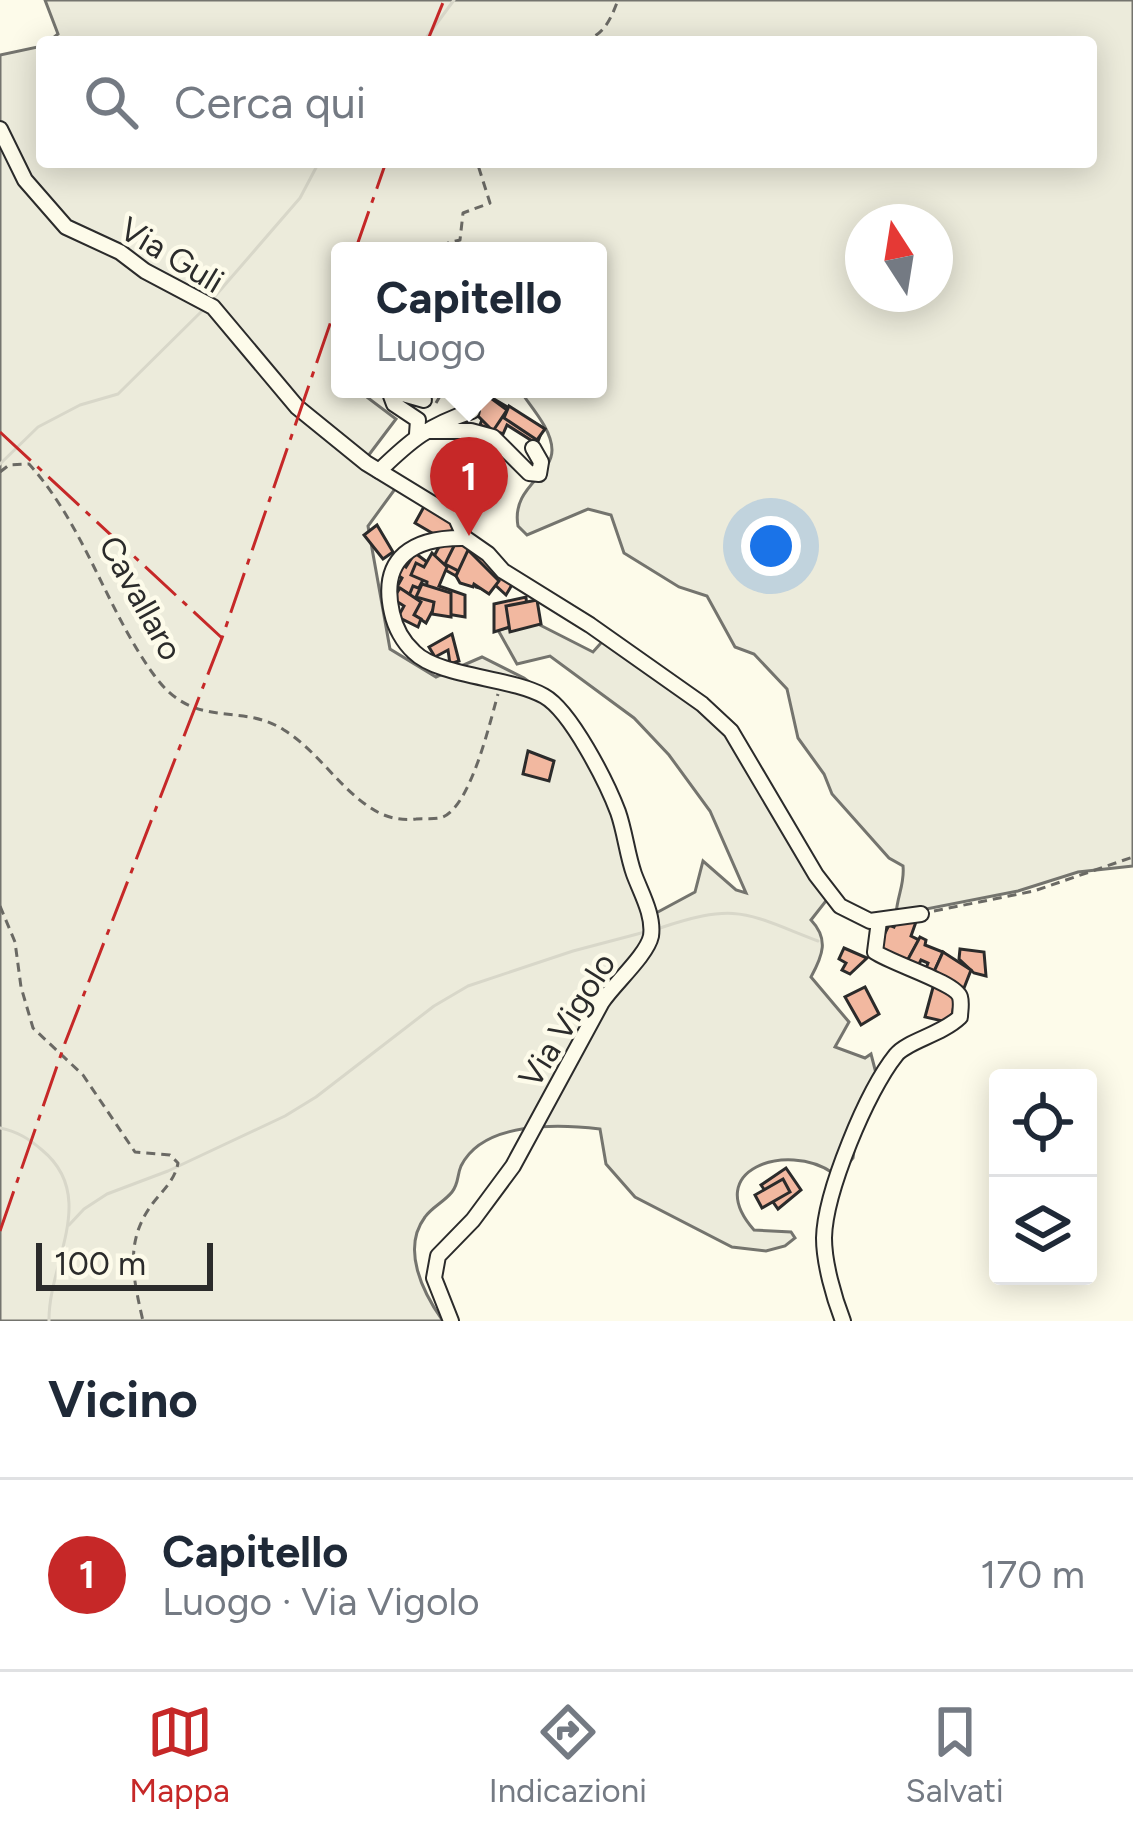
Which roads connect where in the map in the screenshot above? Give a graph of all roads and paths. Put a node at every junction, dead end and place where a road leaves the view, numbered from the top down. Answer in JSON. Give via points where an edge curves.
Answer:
{"nodes":[{"id":1,"x":618,"y":0,"type":"edge"},
{"id":2,"x":597,"y":36,"type":"edge"},
{"id":3,"x":0,"y":129,"type":"edge"},
{"id":4,"x":479,"y":168,"type":"edge"},
{"id":5,"x":452,"y":242,"type":"edge"},
{"id":6,"x":392,"y":398,"type":"edge"},
{"id":7,"x":417,"y":398,"type":"edge"},
{"id":8,"x":424,"y":400,"type":"dead end"},
{"id":9,"x":472,"y":411,"type":"dead end"},
{"id":10,"x":420,"y":432,"type":"junction"},
{"id":11,"x":533,"y":448,"type":"dead end"},
{"id":12,"x":379,"y":471,"type":"junction"},
{"id":13,"x":0,"y":472,"type":"edge"},
{"id":14,"x":465,"y":538,"type":"junction"},
{"id":15,"x":502,"y":681,"type":"junction"},
{"id":16,"x":1133,"y":857,"type":"edge"},
{"id":17,"x":0,"y":906,"type":"edge"},
{"id":18,"x":5,"y":914,"type":"junction"},
{"id":19,"x":921,"y":914,"type":"joint"},
{"id":20,"x":0,"y":922,"type":"edge"},
{"id":21,"x":879,"y":922,"type":"junction"},
{"id":22,"x":143,"y":1321,"type":"edge"},
{"id":23,"x":452,"y":1321,"type":"edge"},
{"id":24,"x":843,"y":1321,"type":"edge"}],
"edges":[{"from":1,"to":2,"type":"path"},
{"from":3,"to":12,"type":"street","name":"Via Guli","via":[[25,180],[66,227],[213,307],[297,407]]},
{"from":4,"to":5,"type":"path","via":[[490,203],[464,213],[460,240]]},
{"from":6,"to":10,"type":"street","via":[[418,420]]},
{"from":7,"to":8,"type":"street"},
{"from":9,"to":10,"type":"street"},
{"from":10,"to":11,"type":"street","via":[[493,437],[539,474]]},
{"from":10,"to":12,"type":"street"},
{"from":12,"to":14,"type":"street","via":[[456,518]]},
{"from":13,"to":15,"type":"path","name":"Cavallaro","via":[[29,464],[43,479],[156,679],[181,703],[286,731],[366,805],[396,820],[444,817],[462,799]]},
{"from":14,"to":15,"type":"street","name":"Via Vigolo","via":[[411,548],[391,568],[394,626],[416,655]]},
{"from":14,"to":21,"type":"street","via":[[537,595],[678,684],[731,731],[816,875],[840,905]]},
{"from":15,"to":23,"type":"street","name":"Via Vigolo","via":[[545,697],[564,714],[619,814],[651,934],[602,1002],[513,1166],[438,1256],[434,1278]]},
{"from":16,"to":19,"type":"path","via":[[1017,896]]},
{"from":17,"to":18,"type":"path"},
{"from":18,"to":20,"type":"path"},
{"from":18,"to":22,"type":"path","via":[[32,1028],[82,1075],[135,1152],[178,1163],[130,1250]]},
{"from":19,"to":21,"type":"street"},
{"from":21,"to":24,"type":"street","via":[[875,952],[951,984],[960,1017],[899,1050],[861,1114],[824,1238]]}]}
